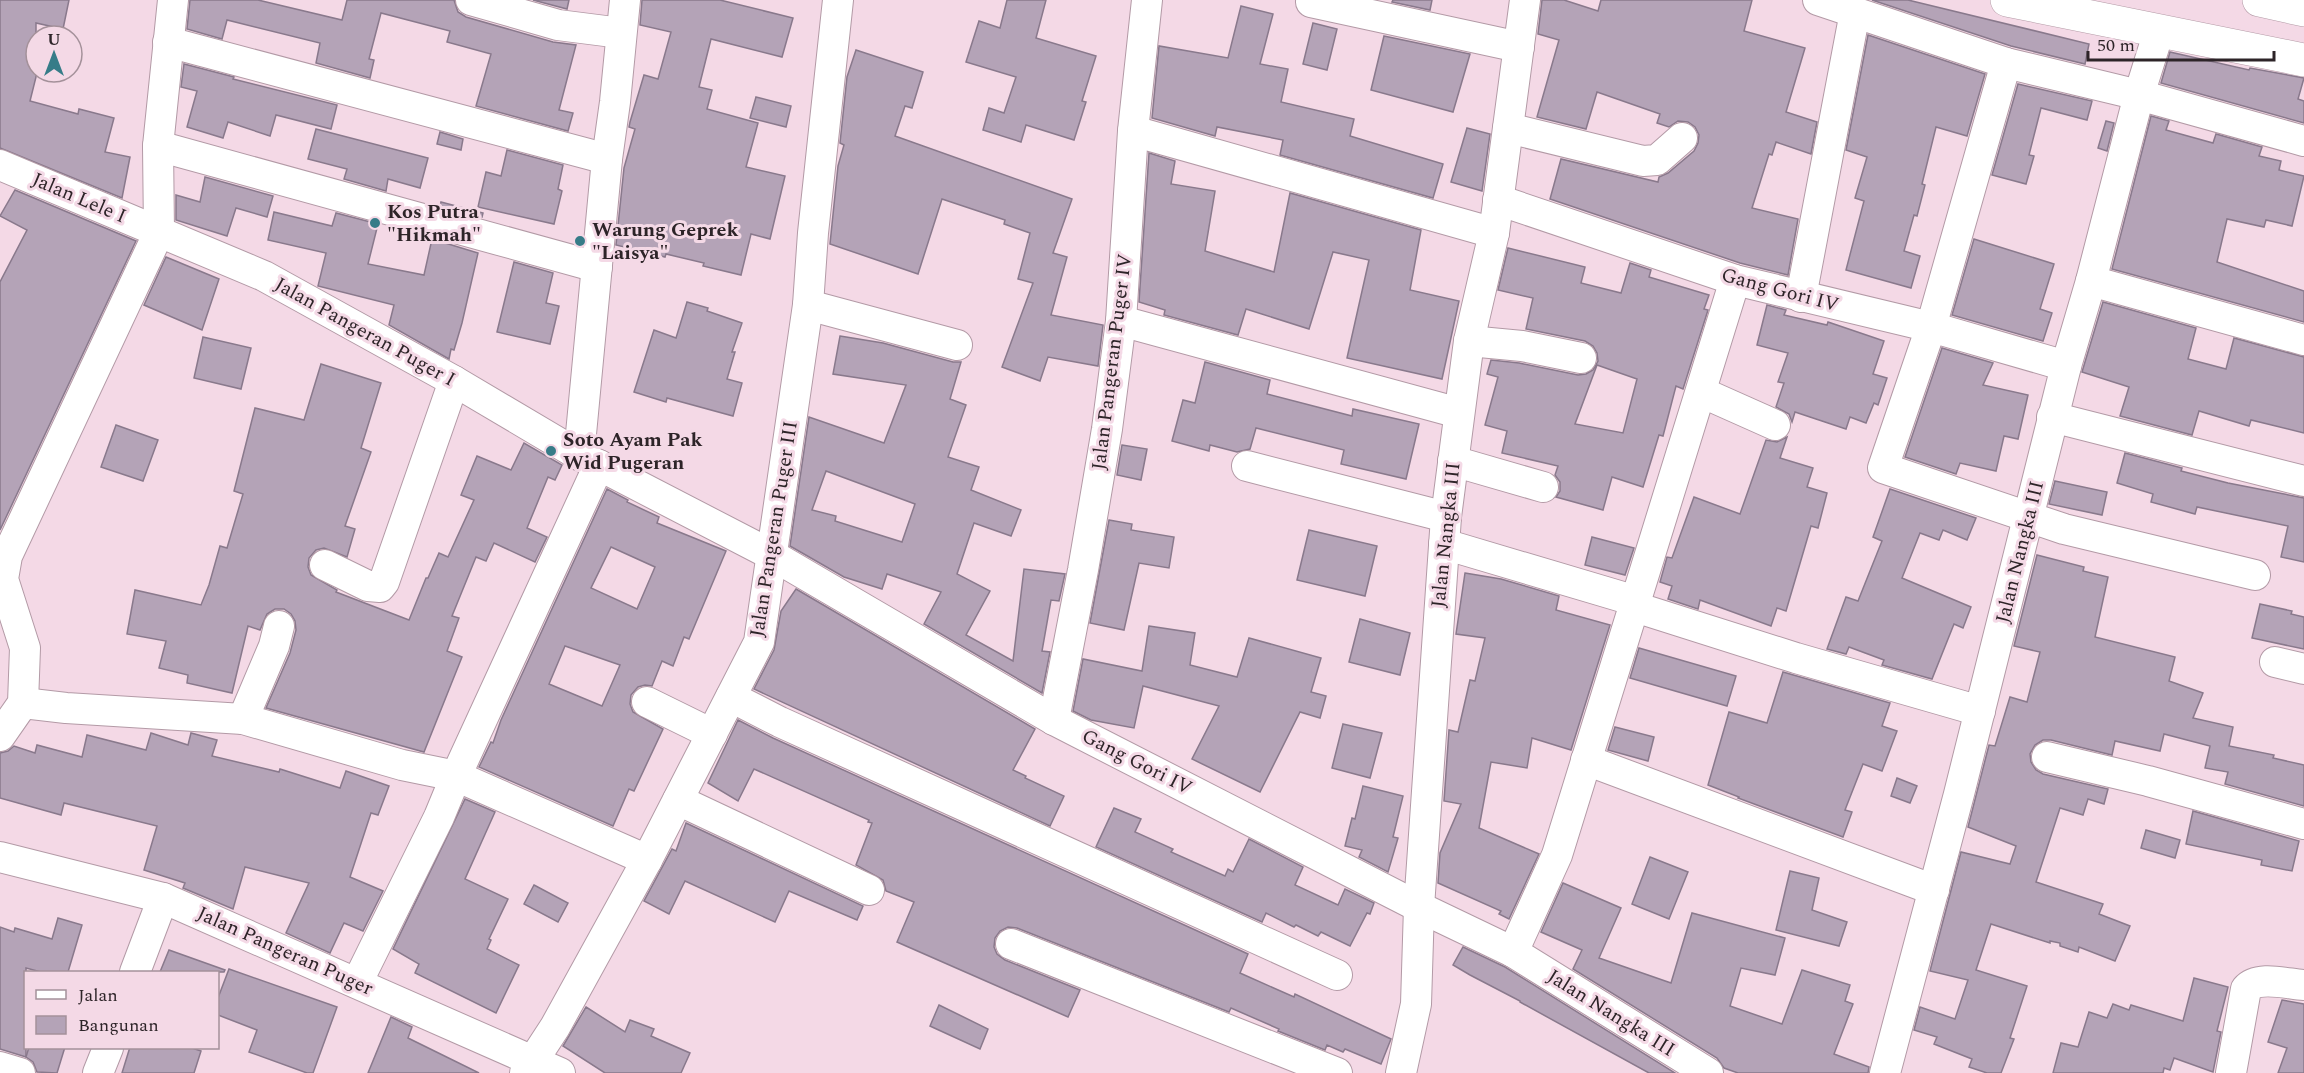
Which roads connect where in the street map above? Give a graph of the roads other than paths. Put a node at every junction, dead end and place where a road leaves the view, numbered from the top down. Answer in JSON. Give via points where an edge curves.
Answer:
{"nodes":[{"id":1,"x":173,"y":0,"type":"edge"},
{"id":2,"x":471,"y":0,"type":"edge"},
{"id":3,"x":625,"y":0,"type":"edge"},
{"id":4,"x":838,"y":0,"type":"edge"},
{"id":5,"x":1147,"y":0,"type":"edge"},
{"id":6,"x":1525,"y":0,"type":"edge"},
{"id":7,"x":1818,"y":0,"type":"edge"},
{"id":8,"x":2007,"y":0,"type":"edge"},
{"id":9,"x":2118,"y":0,"type":"edge"},
{"id":10,"x":2259,"y":0,"type":"edge"},
{"id":11,"x":1311,"y":2,"type":"dead end"},
{"id":12,"x":2304,"y":10,"type":"edge"},
{"id":13,"x":1855,"y":12,"type":"junction"},
{"id":14,"x":2159,"y":32,"type":"junction"},
{"id":15,"x":621,"y":33,"type":"junction"},
{"id":16,"x":2304,"y":38,"type":"edge"},
{"id":17,"x":168,"y":42,"type":"junction"},
{"id":18,"x":1519,"y":47,"type":"junction"},
{"id":19,"x":2304,"y":60,"type":"edge"},
{"id":20,"x":2006,"y":63,"type":"junction"},
{"id":21,"x":2139,"y":95,"type":"junction"},
{"id":22,"x":1508,"y":128,"type":"junction"},
{"id":23,"x":1133,"y":132,"type":"junction"},
{"id":24,"x":1682,"y":138,"type":"dead end"},
{"id":25,"x":2304,"y":141,"type":"edge"},
{"id":26,"x":158,"y":146,"type":"junction"},
{"id":27,"x":606,"y":159,"type":"junction"},
{"id":28,"x":0,"y":165,"type":"edge"},
{"id":29,"x":1498,"y":200,"type":"junction"},
{"id":30,"x":159,"y":232,"type":"junction"},
{"id":31,"x":1494,"y":233,"type":"junction"},
{"id":32,"x":597,"y":267,"type":"junction"},
{"id":33,"x":1735,"y":280,"type":"junction"},
{"id":34,"x":2091,"y":281,"type":"junction"},
{"id":35,"x":1801,"y":297,"type":"junction"},
{"id":36,"x":808,"y":304,"type":"junction"},
{"id":37,"x":1121,"y":321,"type":"junction"},
{"id":38,"x":1931,"y":327,"type":"junction"},
{"id":39,"x":2304,"y":340,"type":"edge"},
{"id":40,"x":1469,"y":341,"type":"junction"},
{"id":41,"x":957,"y":345,"type":"dead end"},
{"id":42,"x":1581,"y":358,"type":"dead end"},
{"id":43,"x":2066,"y":366,"type":"junction"},
{"id":44,"x":454,"y":381,"type":"junction"},
{"id":45,"x":1701,"y":392,"type":"junction"},
{"id":46,"x":1459,"y":413,"type":"junction"},
{"id":47,"x":2052,"y":417,"type":"junction"},
{"id":48,"x":1775,"y":425,"type":"dead end"},
{"id":49,"x":589,"y":460,"type":"junction"},
{"id":50,"x":1453,"y":461,"type":"junction"},
{"id":51,"x":1247,"y":466,"type":"dead end"},
{"id":52,"x":2304,"y":481,"type":"edge"},
{"id":53,"x":1543,"y":487,"type":"dead end"},
{"id":54,"x":2028,"y":519,"type":"junction"},
{"id":55,"x":1445,"y":530,"type":"junction"},
{"id":56,"x":770,"y":554,"type":"junction"},
{"id":57,"x":325,"y":565,"type":"dead end"},
{"id":58,"x":2255,"y":575,"type":"dead end"},
{"id":59,"x":1635,"y":604,"type":"junction"},
{"id":60,"x":279,"y":626,"type":"dead end"},
{"id":61,"x":2275,"y":662,"type":"dead end"},
{"id":62,"x":2304,"y":669,"type":"edge"},
{"id":63,"x":731,"y":697,"type":"junction"},
{"id":64,"x":647,"y":702,"type":"dead end"},
{"id":65,"x":23,"y":703,"type":"junction"},
{"id":66,"x":1980,"y":711,"type":"junction"},
{"id":67,"x":243,"y":719,"type":"junction"},
{"id":68,"x":1054,"y":720,"type":"junction"},
{"id":69,"x":712,"y":734,"type":"junction"},
{"id":70,"x":0,"y":736,"type":"edge"},
{"id":71,"x":2047,"y":757,"type":"dead end"},
{"id":72,"x":1586,"y":760,"type":"junction"},
{"id":73,"x":456,"y":776,"type":"junction"},
{"id":74,"x":678,"y":800,"type":"junction"},
{"id":75,"x":2304,"y":824,"type":"edge"},
{"id":76,"x":0,"y":857,"type":"edge"},
{"id":77,"x":647,"y":860,"type":"junction"},
{"id":78,"x":869,"y":890,"type":"dead end"},
{"id":79,"x":1934,"y":890,"type":"junction"},
{"id":80,"x":163,"y":898,"type":"junction"},
{"id":81,"x":1419,"y":907,"type":"junction"},
{"id":82,"x":1011,"y":944,"type":"dead end"},
{"id":83,"x":1513,"y":952,"type":"junction"},
{"id":84,"x":135,"y":971,"type":"edge"},
{"id":85,"x":1337,"y":975,"type":"dead end"},
{"id":86,"x":357,"y":983,"type":"junction"},
{"id":87,"x":2304,"y":985,"type":"edge"},
{"id":88,"x":107,"y":1049,"type":"edge"},
{"id":89,"x":0,"y":1067,"type":"edge"},
{"id":90,"x":539,"y":1069,"type":"edge"},
{"id":91,"x":20,"y":1073,"type":"edge"},
{"id":92,"x":98,"y":1073,"type":"edge"},
{"id":93,"x":1336,"y":1073,"type":"edge"},
{"id":94,"x":1401,"y":1073,"type":"edge"},
{"id":95,"x":1708,"y":1073,"type":"edge"},
{"id":96,"x":1885,"y":1073,"type":"edge"},
{"id":97,"x":2231,"y":1073,"type":"edge"}],
"edges":[{"from":1,"to":17,"type":"street"},
{"from":2,"to":15,"type":"street","via":[[558,25]]},
{"from":3,"to":15,"type":"street"},
{"from":4,"to":36,"type":"street","name":"Jalan Pangeran Puger III"},
{"from":5,"to":23,"type":"street","name":"Jalan Pangeran Puger IV"},
{"from":6,"to":18,"type":"street","name":"Jalan Nangka III"},
{"from":7,"to":13,"type":"street"},
{"from":8,"to":14,"type":"highway"},
{"from":9,"to":16,"type":"highway"},
{"from":10,"to":12,"type":"highway"},
{"from":11,"to":18,"type":"street"},
{"from":13,"to":20,"type":"street"},
{"from":13,"to":35,"type":"street"},
{"from":14,"to":19,"type":"highway"},
{"from":14,"to":21,"type":"street","name":"Jalan Nangka III"},
{"from":15,"to":27,"type":"street"},
{"from":17,"to":26,"type":"street"},
{"from":17,"to":27,"type":"street"},
{"from":18,"to":22,"type":"street","name":"Jalan Nangka III"},
{"from":20,"to":21,"type":"street"},
{"from":20,"to":38,"type":"street"},
{"from":21,"to":25,"type":"street"},
{"from":21,"to":34,"type":"street","name":"Jalan Nangka III"},
{"from":22,"to":24,"type":"street","via":[[1643,161],[1657,160]]},
{"from":22,"to":29,"type":"street","name":"Jalan Nangka III"},
{"from":23,"to":31,"type":"street"},
{"from":23,"to":37,"type":"street","name":"Jalan Pangeran Puger IV"},
{"from":26,"to":30,"type":"street"},
{"from":26,"to":32,"type":"street"},
{"from":27,"to":32,"type":"street"},
{"from":28,"to":30,"type":"street","name":"Jalan Lele I"},
{"from":29,"to":31,"type":"street","name":"Jalan Nangka III"},
{"from":29,"to":33,"type":"street","name":"Gang Gori IV"},
{"from":30,"to":44,"type":"street","name":"Jalan Pangeran Puger I","via":[[264,276]]},
{"from":30,"to":65,"type":"street","via":[[7,556],[3,579],[25,648]]},
{"from":31,"to":40,"type":"street","name":"Jalan Nangka III"},
{"from":32,"to":49,"type":"street"},
{"from":33,"to":35,"type":"street","name":"Gang Gori IV"},
{"from":33,"to":45,"type":"street"},
{"from":34,"to":39,"type":"street"},
{"from":34,"to":43,"type":"street","name":"Jalan Nangka III"},
{"from":35,"to":38,"type":"street","name":"Gang Gori IV"},
{"from":36,"to":41,"type":"street"},
{"from":36,"to":56,"type":"street","name":"Jalan Pangeran Puger III"},
{"from":37,"to":46,"type":"street"},
{"from":37,"to":68,"type":"street","name":"Jalan Pangeran Puger IV","via":[[1099,476]]},
{"from":38,"to":43,"type":"street","name":"Gang Gori IV"},
{"from":38,"to":54,"type":"street","via":[[1883,468]]},
{"from":40,"to":42,"type":"street","via":[[1522,346]]},
{"from":40,"to":46,"type":"street","name":"Jalan Nangka III"},
{"from":43,"to":47,"type":"street","name":"Jalan Nangka III"},
{"from":44,"to":49,"type":"street","name":"Jalan Pangeran Puger I"},
{"from":44,"to":57,"type":"street","via":[[384,582],[380,587],[368,586]]},
{"from":45,"to":48,"type":"street"},
{"from":45,"to":59,"type":"street"},
{"from":46,"to":50,"type":"street","name":"Jalan Nangka III"},
{"from":47,"to":52,"type":"street"},
{"from":47,"to":54,"type":"street","name":"Jalan Nangka III"},
{"from":49,"to":56,"type":"street","name":"Jalan Pangeran Puger I"},
{"from":49,"to":73,"type":"street"},
{"from":50,"to":53,"type":"street"},
{"from":50,"to":55,"type":"street","name":"Jalan Nangka III"},
{"from":51,"to":55,"type":"street"},
{"from":54,"to":58,"type":"street"},
{"from":54,"to":66,"type":"street","name":"Jalan Nangka III"},
{"from":55,"to":59,"type":"street"},
{"from":55,"to":81,"type":"street","name":"Jalan Nangka III"},
{"from":56,"to":63,"type":"street","name":"Jalan Pangeran Puger III","via":[[759,642]]},
{"from":56,"to":68,"type":"street","name":"Gang Gori IV"},
{"from":59,"to":66,"type":"street","via":[[1796,658]]},
{"from":59,"to":72,"type":"street"},
{"from":60,"to":67,"type":"street"},
{"from":61,"to":62,"type":"street"},
{"from":63,"to":69,"type":"street","name":"Jalan Pangeran Puger III"},
{"from":63,"to":85,"type":"street"},
{"from":64,"to":69,"type":"street"},
{"from":65,"to":67,"type":"street"},
{"from":65,"to":70,"type":"street"},
{"from":66,"to":79,"type":"street","name":"Jalan Nangka III"},
{"from":67,"to":73,"type":"street","via":[[402,765]]},
{"from":68,"to":81,"type":"street","name":"Gang Gori IV"},
{"from":69,"to":74,"type":"street","name":"Jalan Pangeran Puger III"},
{"from":71,"to":75,"type":"street"},
{"from":72,"to":79,"type":"street"},
{"from":72,"to":83,"type":"street","via":[[1557,855]]},
{"from":73,"to":77,"type":"street"},
{"from":73,"to":86,"type":"street"},
{"from":74,"to":77,"type":"street","name":"Jalan Pangeran Puger III"},
{"from":74,"to":78,"type":"street"},
{"from":76,"to":80,"type":"street","name":"Jalan Pangeran Puger"},
{"from":77,"to":90,"type":"street","name":"Jalan Pangeran Puger III"},
{"from":79,"to":96,"type":"street","name":"Jalan Nangka III"},
{"from":80,"to":84,"type":"street"},
{"from":80,"to":86,"type":"street","name":"Jalan Pangeran Puger"},
{"from":81,"to":83,"type":"street","name":"Gang Gori IV"},
{"from":81,"to":94,"type":"street","name":"Jalan Nangka III","via":[[1416,1004]]},
{"from":82,"to":93,"type":"street"},
{"from":83,"to":95,"type":"street","name":"Jalan Nangka III"},
{"from":86,"to":90,"type":"street","name":"Jalan Pangeran Puger"},
{"from":87,"to":97,"type":"street","via":[[2262,981],[2251,983],[2246,989]]},
{"from":88,"to":92,"type":"street"},
{"from":89,"to":91,"type":"street"}]}
